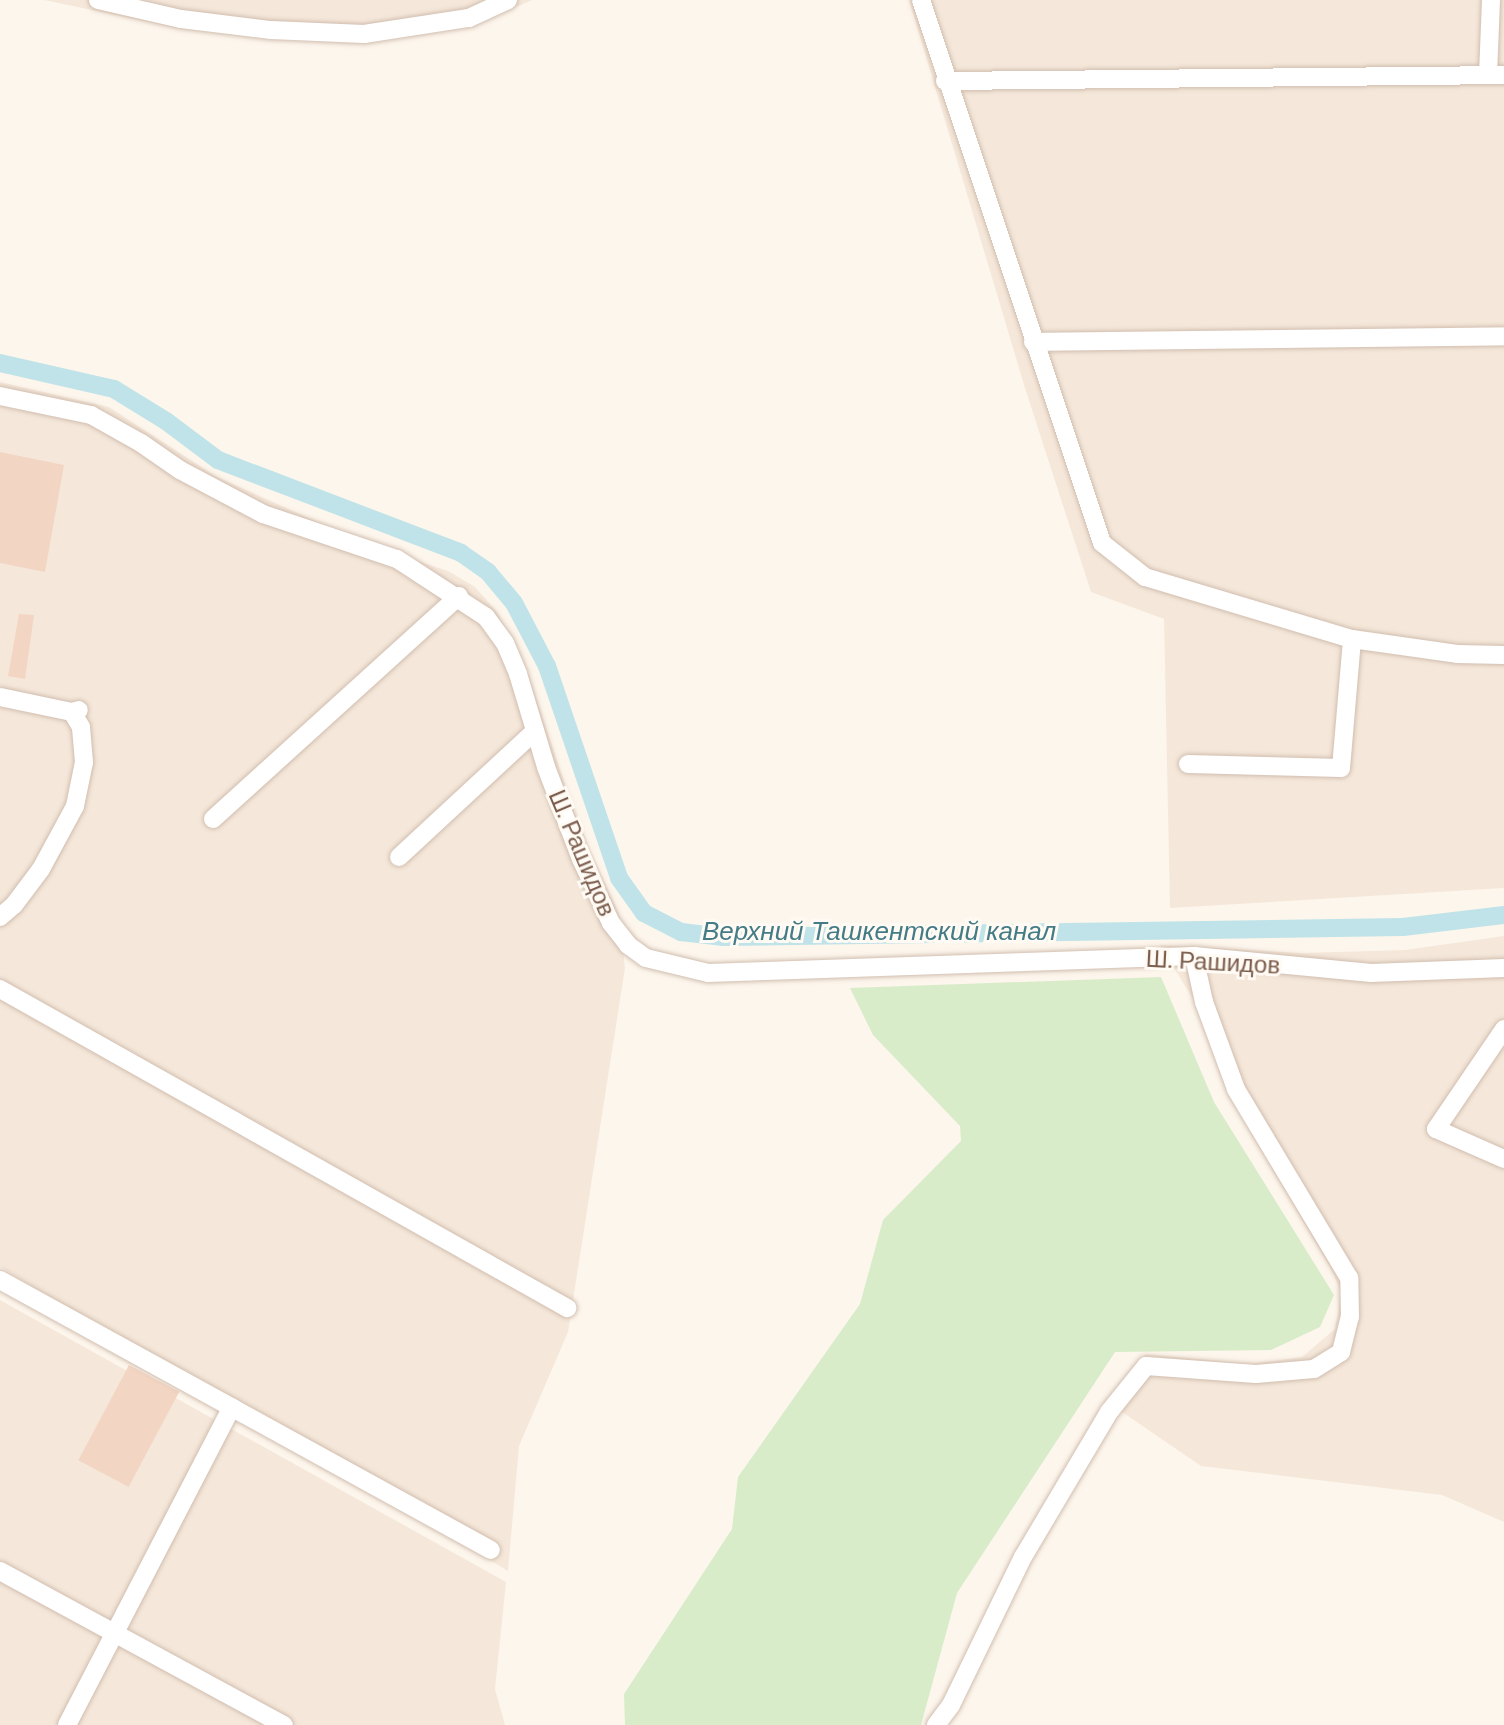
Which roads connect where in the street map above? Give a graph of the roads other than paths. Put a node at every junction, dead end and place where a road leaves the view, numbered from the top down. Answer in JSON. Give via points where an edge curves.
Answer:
{"nodes":[{"id":1,"x":98,"y":0,"type":"edge"},
{"id":2,"x":190,"y":0,"type":"edge"},
{"id":3,"x":507,"y":0,"type":"edge"},
{"id":4,"x":921,"y":0,"type":"edge"},
{"id":5,"x":1491,"y":0,"type":"edge"},
{"id":6,"x":181,"y":19,"type":"junction"},
{"id":7,"x":1496,"y":75,"type":"edge"},
{"id":8,"x":945,"y":81,"type":"junction"},
{"id":9,"x":1504,"y":336,"type":"edge"},
{"id":10,"x":1033,"y":342,"type":"junction"},
{"id":11,"x":0,"y":396,"type":"edge"},
{"id":12,"x":459,"y":596,"type":"junction"},
{"id":13,"x":1352,"y":639,"type":"junction"},
{"id":14,"x":1504,"y":655,"type":"edge"},
{"id":15,"x":0,"y":697,"type":"edge"},
{"id":16,"x":535,"y":731,"type":"junction"},
{"id":17,"x":1188,"y":764,"type":"dead end"},
{"id":18,"x":213,"y":819,"type":"dead end"},
{"id":19,"x":399,"y":857,"type":"dead end"},
{"id":20,"x":0,"y":917,"type":"edge"},
{"id":21,"x":1194,"y":956,"type":"junction"},
{"id":22,"x":1504,"y":968,"type":"edge"},
{"id":23,"x":0,"y":989,"type":"edge"},
{"id":24,"x":1504,"y":1029,"type":"edge"},
{"id":25,"x":1504,"y":1159,"type":"edge"},
{"id":26,"x":0,"y":1280,"type":"edge"},
{"id":27,"x":567,"y":1308,"type":"dead end"},
{"id":28,"x":232,"y":1407,"type":"junction"},
{"id":29,"x":491,"y":1550,"type":"dead end"},
{"id":30,"x":0,"y":1571,"type":"edge"},
{"id":31,"x":116,"y":1632,"type":"junction"},
{"id":32,"x":67,"y":1725,"type":"edge"},
{"id":33,"x":284,"y":1725,"type":"edge"},
{"id":34,"x":936,"y":1725,"type":"edge"}],
"edges":[{"from":1,"to":6,"type":"street"},
{"from":2,"to":6,"type":"street"},
{"from":3,"to":6,"type":"street","via":[[469,18],[364,34]]},
{"from":4,"to":8,"type":"street"},
{"from":5,"to":7,"type":"street"},
{"from":7,"to":8,"type":"street"},
{"from":8,"to":10,"type":"street"},
{"from":9,"to":10,"type":"street"},
{"from":10,"to":13,"type":"street","via":[[1102,543],[1145,577]]},
{"from":11,"to":12,"type":"street","name":"Ш. Рашидов","via":[[91,415],[226,496],[263,514],[397,559]]},
{"from":12,"to":16,"type":"street","name":"Ш. Рашидов","via":[[486,617],[505,643]]},
{"from":12,"to":18,"type":"street"},
{"from":13,"to":14,"type":"street"},
{"from":13,"to":17,"type":"street","via":[[1341,768]]},
{"from":15,"to":20,"type":"street","via":[[75,711],[84,762],[75,806],[41,869]]},
{"from":16,"to":19,"type":"street"},
{"from":16,"to":21,"type":"street","name":"Ш. Рашидов","via":[[581,859],[611,923],[646,958],[708,973]]},
{"from":21,"to":22,"type":"street","name":"Ш. Рашидов","via":[[1371,973]]},
{"from":21,"to":34,"type":"street","via":[[1204,1002],[1236,1089],[1349,1278],[1350,1317],[1341,1352],[1314,1369],[1256,1374],[1146,1366],[1109,1412],[1023,1557],[951,1705]]},
{"from":23,"to":27,"type":"street"},
{"from":24,"to":25,"type":"street","via":[[1436,1129]]},
{"from":26,"to":28,"type":"street"},
{"from":28,"to":29,"type":"street"},
{"from":28,"to":31,"type":"street"},
{"from":30,"to":31,"type":"street"},
{"from":31,"to":32,"type":"street"},
{"from":31,"to":33,"type":"street"}]}
